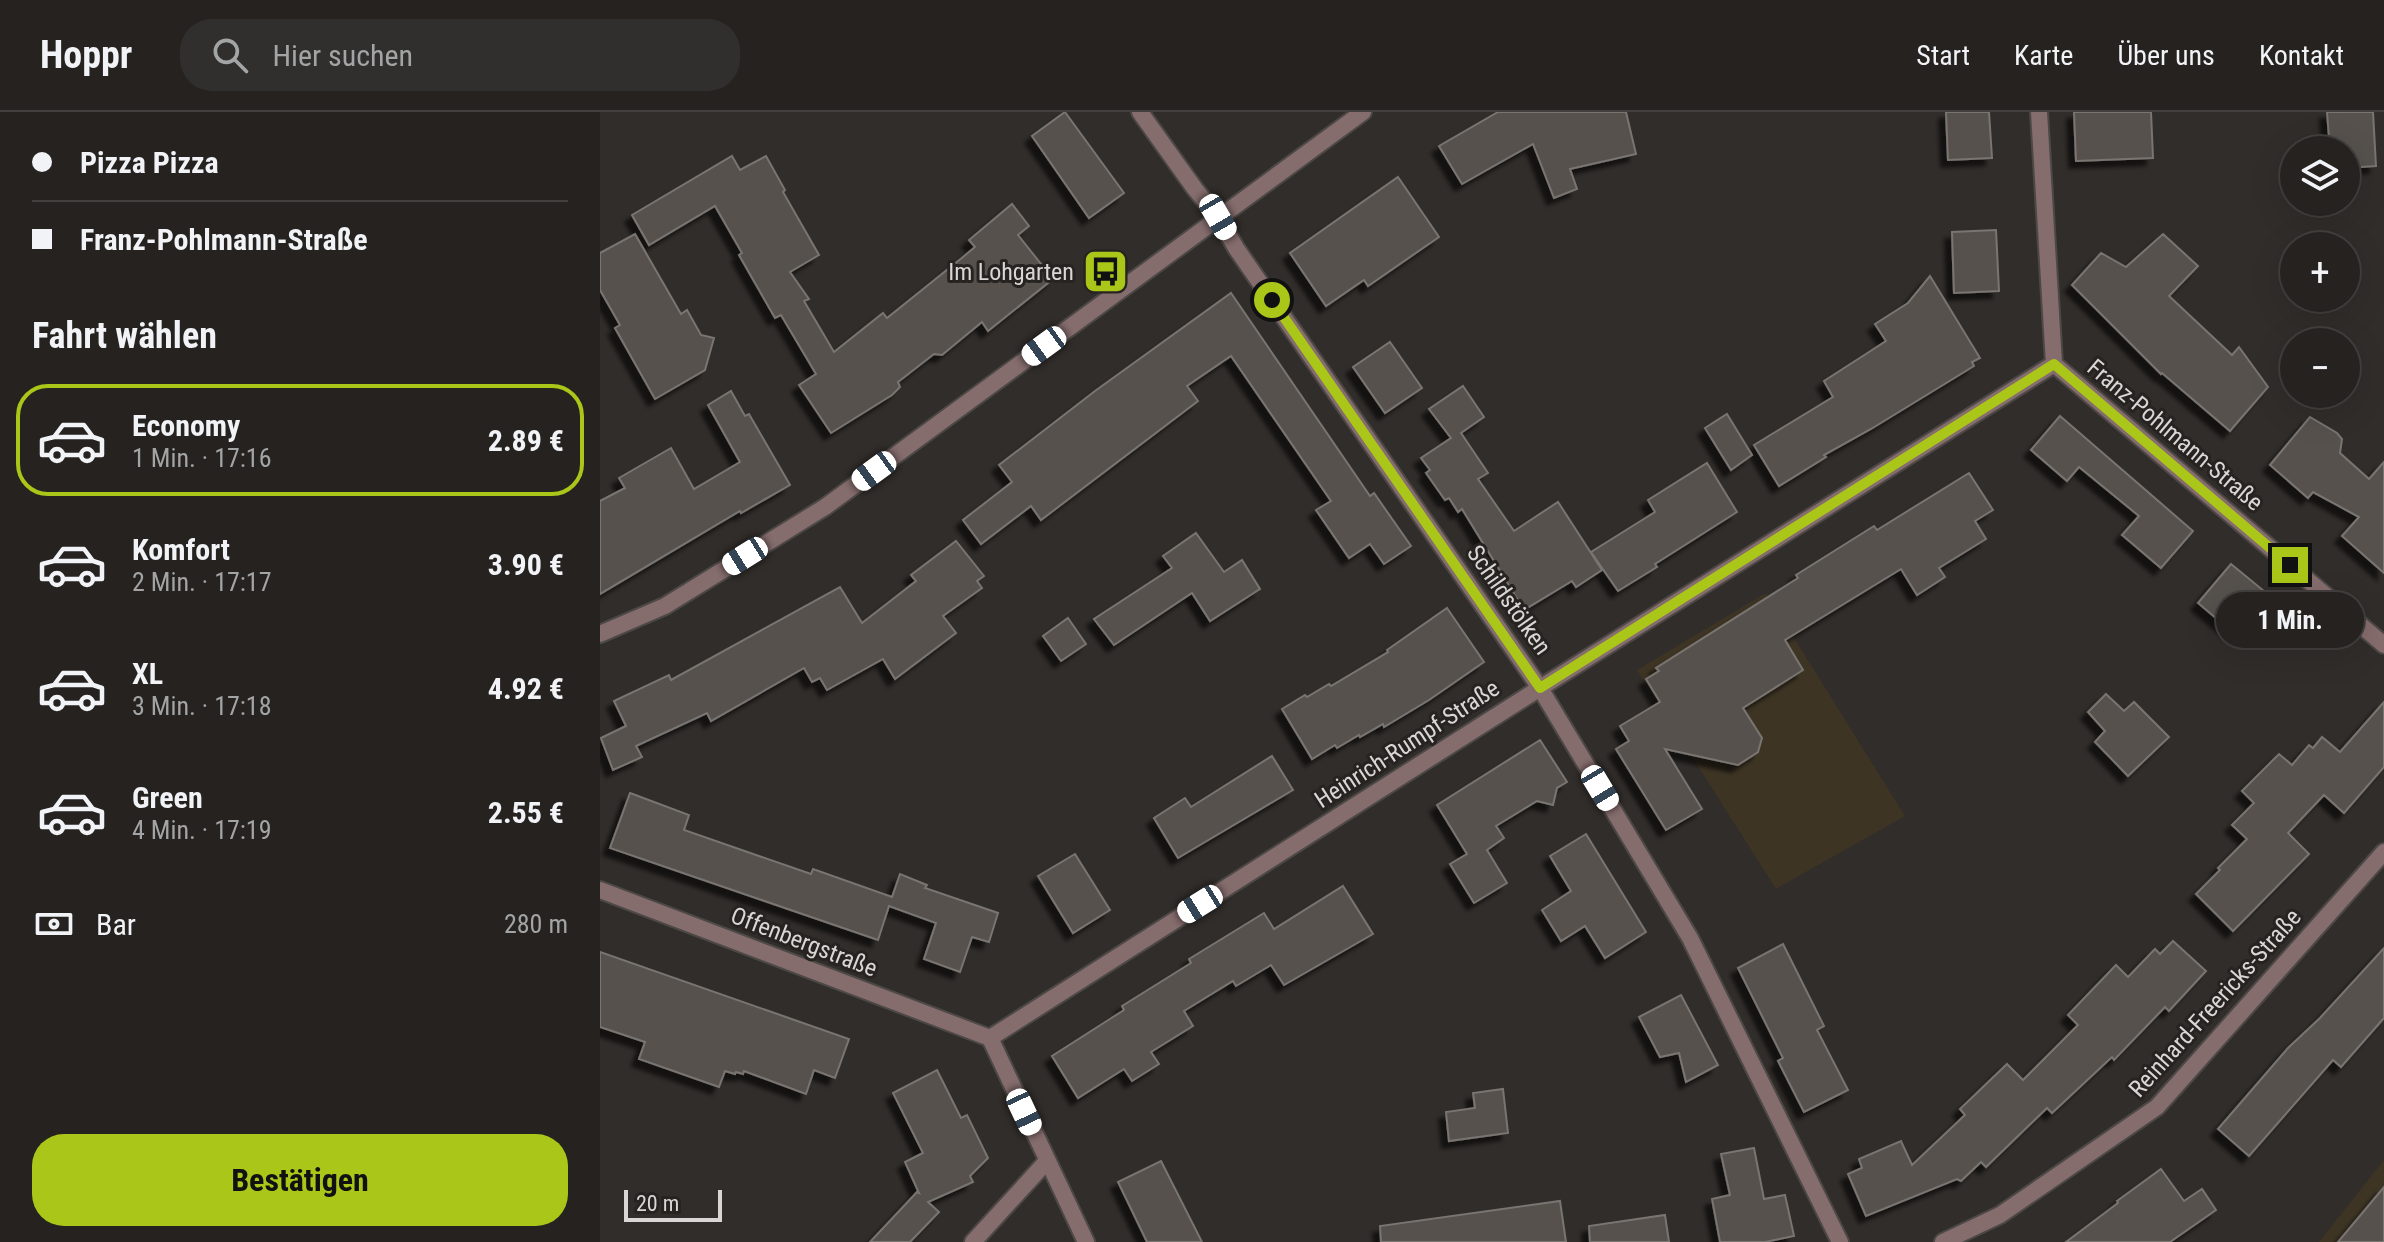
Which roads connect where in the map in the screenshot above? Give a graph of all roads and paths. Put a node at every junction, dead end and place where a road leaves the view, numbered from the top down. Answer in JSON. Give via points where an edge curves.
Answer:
{"nodes":[{"id":1,"x":1140,"y":112,"type":"edge"},
{"id":2,"x":1363,"y":112,"type":"edge"},
{"id":3,"x":2039,"y":112,"type":"edge"},
{"id":4,"x":1218,"y":217,"type":"junction"},
{"id":5,"x":2054,"y":364,"type":"junction"},
{"id":6,"x":600,"y":634,"type":"edge"},
{"id":7,"x":2384,"y":645,"type":"edge"},
{"id":8,"x":1540,"y":688,"type":"junction"},
{"id":9,"x":2384,"y":852,"type":"edge"},
{"id":10,"x":600,"y":890,"type":"edge"},
{"id":11,"x":990,"y":1038,"type":"junction"},
{"id":12,"x":1047,"y":1161,"type":"junction"},
{"id":13,"x":973,"y":1242,"type":"edge"},
{"id":14,"x":1086,"y":1242,"type":"edge"},
{"id":15,"x":1840,"y":1242,"type":"edge"},
{"id":16,"x":1943,"y":1242,"type":"edge"}],
"edges":[{"from":1,"to":4,"type":"street"},
{"from":2,"to":4,"type":"street"},
{"from":3,"to":5,"type":"street","name":"Franz-Pohlmann-Straße"},
{"from":4,"to":6,"type":"street","via":[[825,507],[665,606]]},
{"from":4,"to":8,"type":"street","name":"Schildstölken"},
{"from":5,"to":7,"type":"street","name":"Franz-Pohlmann-Straße"},
{"from":5,"to":8,"type":"street","name":"Heinrich-Rumpf-Straße"},
{"from":8,"to":11,"type":"street","name":"Heinrich-Rumpf-Straße"},
{"from":8,"to":15,"type":"street","name":"Schildstölken","via":[[1690,938]]},
{"from":9,"to":16,"type":"street","name":"Reinhard-Freericks-Straße","via":[[2157,1107],[2000,1215]]},
{"from":10,"to":11,"type":"street","name":"Offenbergstraße"},
{"from":11,"to":12,"type":"street"},
{"from":12,"to":13,"type":"street"},
{"from":12,"to":14,"type":"street"}]}
